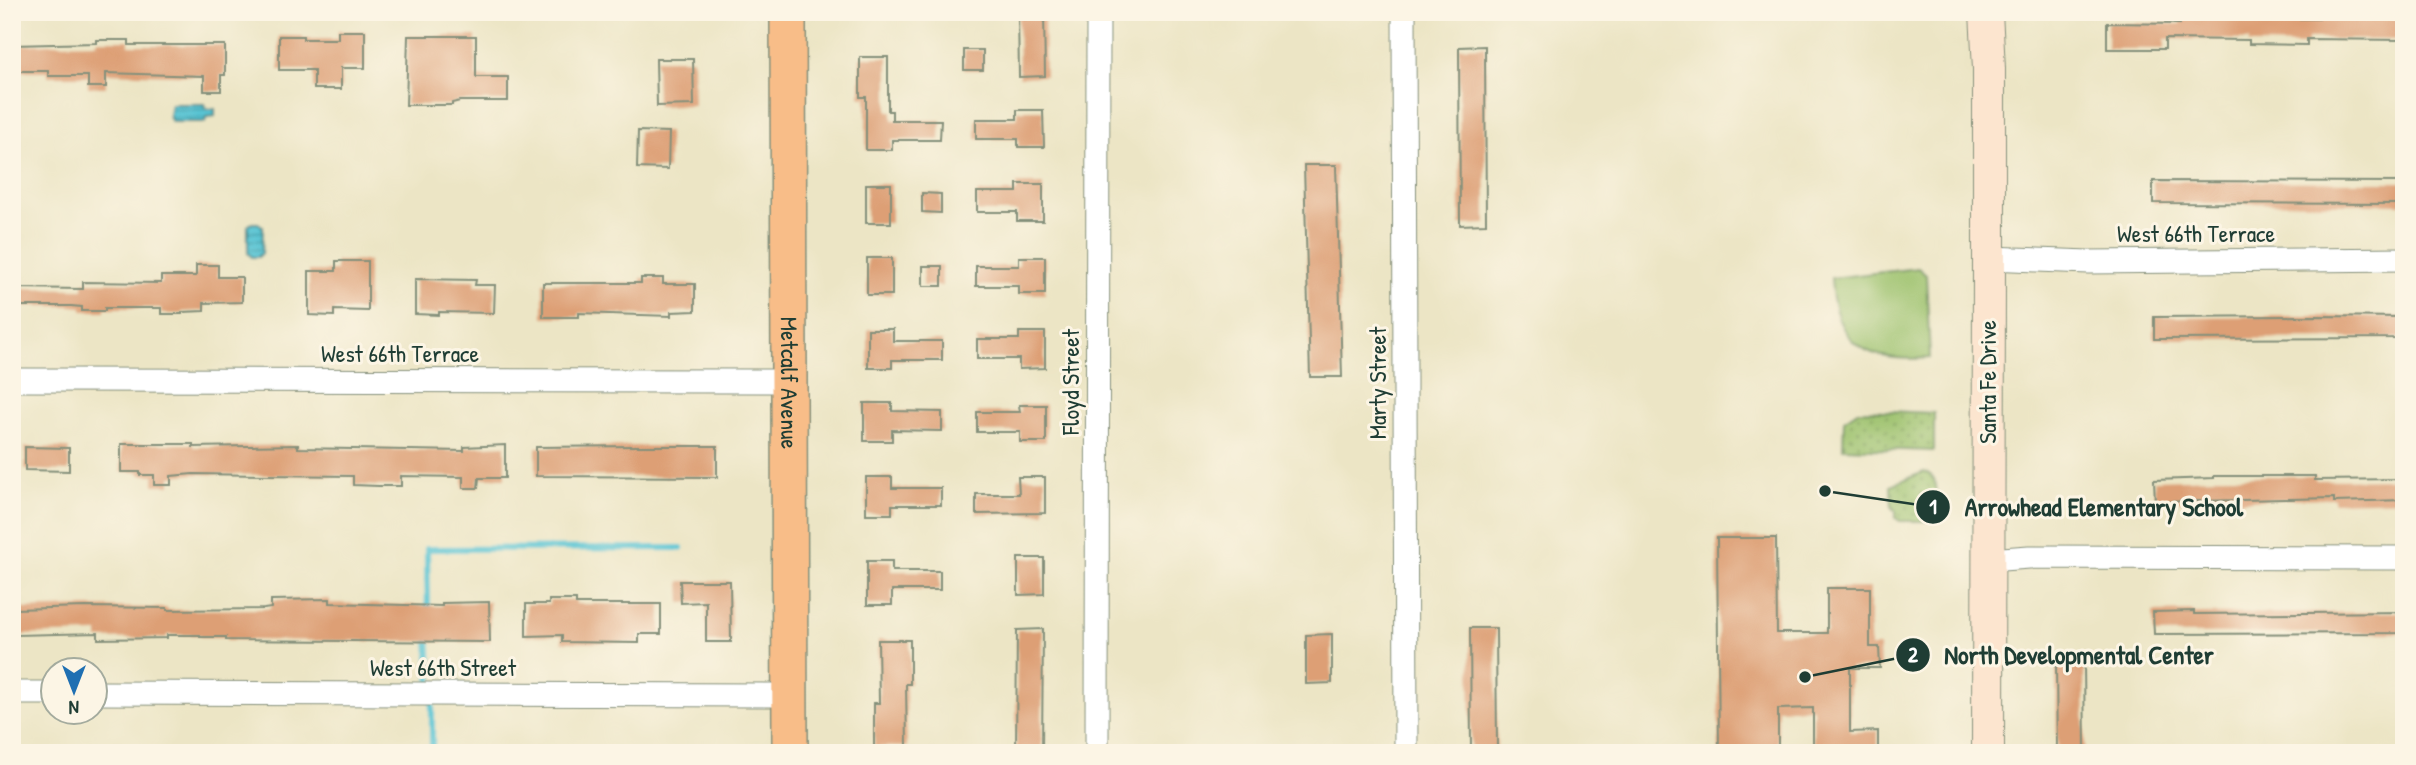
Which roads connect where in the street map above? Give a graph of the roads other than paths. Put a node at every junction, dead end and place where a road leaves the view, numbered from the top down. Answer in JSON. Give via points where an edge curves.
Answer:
{"nodes":[{"id":1,"x":788,"y":12,"type":"edge"},
{"id":2,"x":1098,"y":12,"type":"edge"},
{"id":3,"x":1404,"y":12,"type":"edge"},
{"id":4,"x":1986,"y":12,"type":"edge"},
{"id":5,"x":1989,"y":258,"type":"junction"},
{"id":6,"x":2404,"y":259,"type":"edge"},
{"id":7,"x":12,"y":380,"type":"edge"},
{"id":8,"x":788,"y":381,"type":"junction"},
{"id":9,"x":2404,"y":558,"type":"edge"},
{"id":10,"x":1989,"y":560,"type":"junction"},
{"id":11,"x":12,"y":693,"type":"edge"},
{"id":12,"x":38,"y":693,"type":"edge"},
{"id":13,"x":108,"y":693,"type":"edge"},
{"id":14,"x":791,"y":695,"type":"junction"},
{"id":15,"x":790,"y":753,"type":"edge"},
{"id":16,"x":1097,"y":753,"type":"edge"},
{"id":17,"x":1406,"y":753,"type":"edge"},
{"id":18,"x":1988,"y":753,"type":"edge"}],
"edges":[{"from":1,"to":8,"type":"main road","name":"Metcalf Avenue"},
{"from":2,"to":16,"type":"street","name":"Floyd Street"},
{"from":3,"to":17,"type":"street","name":"Marty Street"},
{"from":4,"to":5,"type":"street","name":"Santa Fe Drive"},
{"from":5,"to":6,"type":"street","name":"West 66th Terrace"},
{"from":5,"to":10,"type":"street","name":"Santa Fe Drive"},
{"from":7,"to":8,"type":"street","name":"West 66th Terrace"},
{"from":8,"to":14,"type":"main road","name":"Metcalf Avenue"},
{"from":9,"to":10,"type":"street"},
{"from":10,"to":18,"type":"street","name":"Santa Fe Drive"},
{"from":11,"to":12,"type":"street"},
{"from":13,"to":14,"type":"street","name":"West 66th Street"},
{"from":14,"to":15,"type":"main road","name":"Metcalf Avenue"}]}
